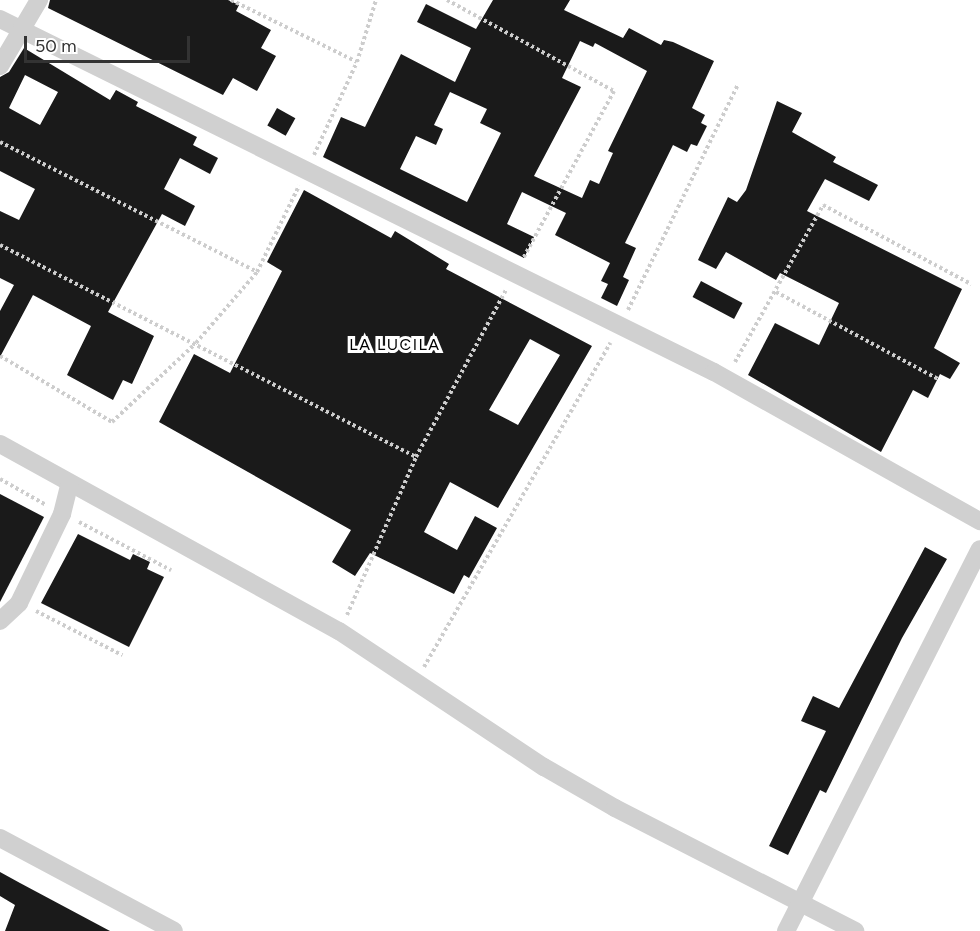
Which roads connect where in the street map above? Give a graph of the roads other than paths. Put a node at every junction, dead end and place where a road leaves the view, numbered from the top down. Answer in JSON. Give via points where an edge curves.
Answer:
{"nodes":[{"id":1,"x":39,"y":0,"type":"edge"},
{"id":2,"x":0,"y":19,"type":"edge"},
{"id":3,"x":20,"y":30,"type":"junction"},
{"id":4,"x":0,"y":66,"type":"edge"},
{"id":5,"x":0,"y":444,"type":"edge"},
{"id":6,"x":69,"y":485,"type":"junction"},
{"id":7,"x":980,"y":521,"type":"edge"},
{"id":8,"x":980,"y":549,"type":"edge"},
{"id":9,"x":0,"y":621,"type":"edge"},
{"id":10,"x":0,"y":838,"type":"edge"},
{"id":11,"x":801,"y":902,"type":"junction"},
{"id":12,"x":174,"y":931,"type":"edge"},
{"id":13,"x":786,"y":931,"type":"edge"},
{"id":14,"x":855,"y":931,"type":"edge"}],
"edges":[{"from":1,"to":3,"type":"street"},
{"from":2,"to":3,"type":"street"},
{"from":3,"to":4,"type":"street"},
{"from":3,"to":7,"type":"street","via":[[621,324]]},
{"from":5,"to":6,"type":"street"},
{"from":6,"to":9,"type":"street","via":[[62,514],[19,603]]},
{"from":6,"to":11,"type":"street","via":[[339,631],[605,802]]},
{"from":8,"to":11,"type":"street"},
{"from":10,"to":12,"type":"street"},
{"from":11,"to":13,"type":"street"},
{"from":11,"to":14,"type":"street"}]}
